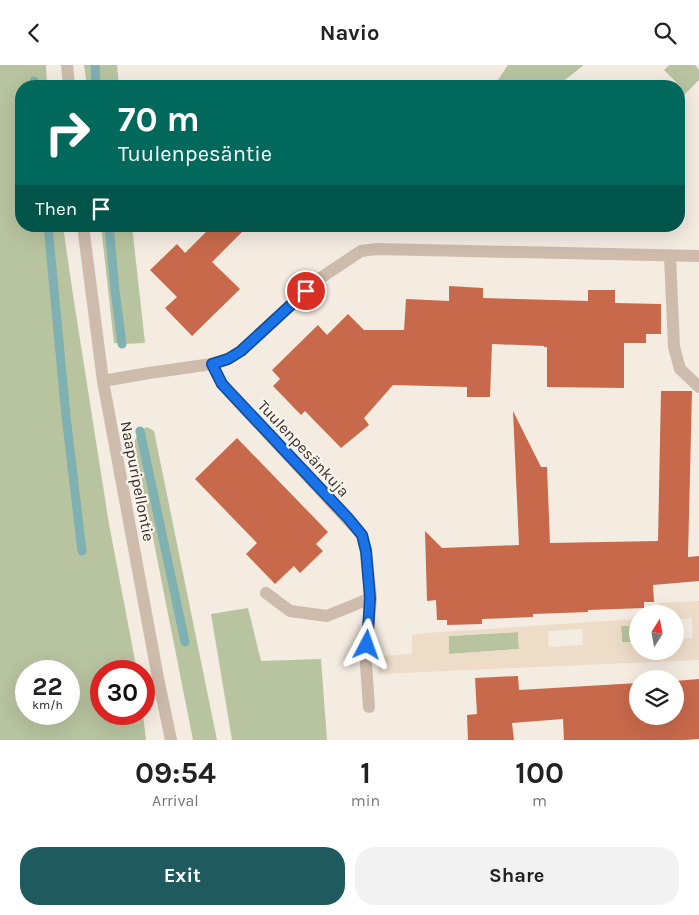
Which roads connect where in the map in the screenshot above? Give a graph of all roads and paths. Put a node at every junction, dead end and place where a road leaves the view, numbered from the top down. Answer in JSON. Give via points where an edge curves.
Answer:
{"nodes":[{"id":1,"x":67,"y":65,"type":"edge"},
{"id":2,"x":68,"y":80,"type":"edge"},
{"id":3,"x":84,"y":232,"type":"edge"},
{"id":4,"x":670,"y":256,"type":"junction"},
{"id":5,"x":699,"y":257,"type":"edge"},
{"id":6,"x":212,"y":364,"type":"junction"},
{"id":7,"x":103,"y":381,"type":"junction"},
{"id":8,"x":699,"y":387,"type":"edge"},
{"id":9,"x":266,"y":593,"type":"dead end"},
{"id":10,"x":370,"y":598,"type":"junction"},
{"id":11,"x":369,"y":707,"type":"dead end"},
{"id":12,"x":171,"y":740,"type":"edge"}],
"edges":[{"from":1,"to":2,"type":"street"},
{"from":3,"to":7,"type":"street","name":"Naapuripellontie"},
{"from":4,"to":5,"type":"street"},
{"from":4,"to":6,"type":"street","via":[[360,251],[319,279],[241,351]]},
{"from":4,"to":8,"type":"street","via":[[674,347],[680,369]]},
{"from":6,"to":7,"type":"street"},
{"from":6,"to":10,"type":"street","name":"Tuulenpesänkuja","via":[[222,384],[362,535]]},
{"from":7,"to":12,"type":"street","name":"Naapuripellontie"},
{"from":9,"to":10,"type":"street","via":[[290,611],[326,617]]},
{"from":10,"to":11,"type":"street","name":"Tuulenpesänkuja","via":[[366,664]]}]}
